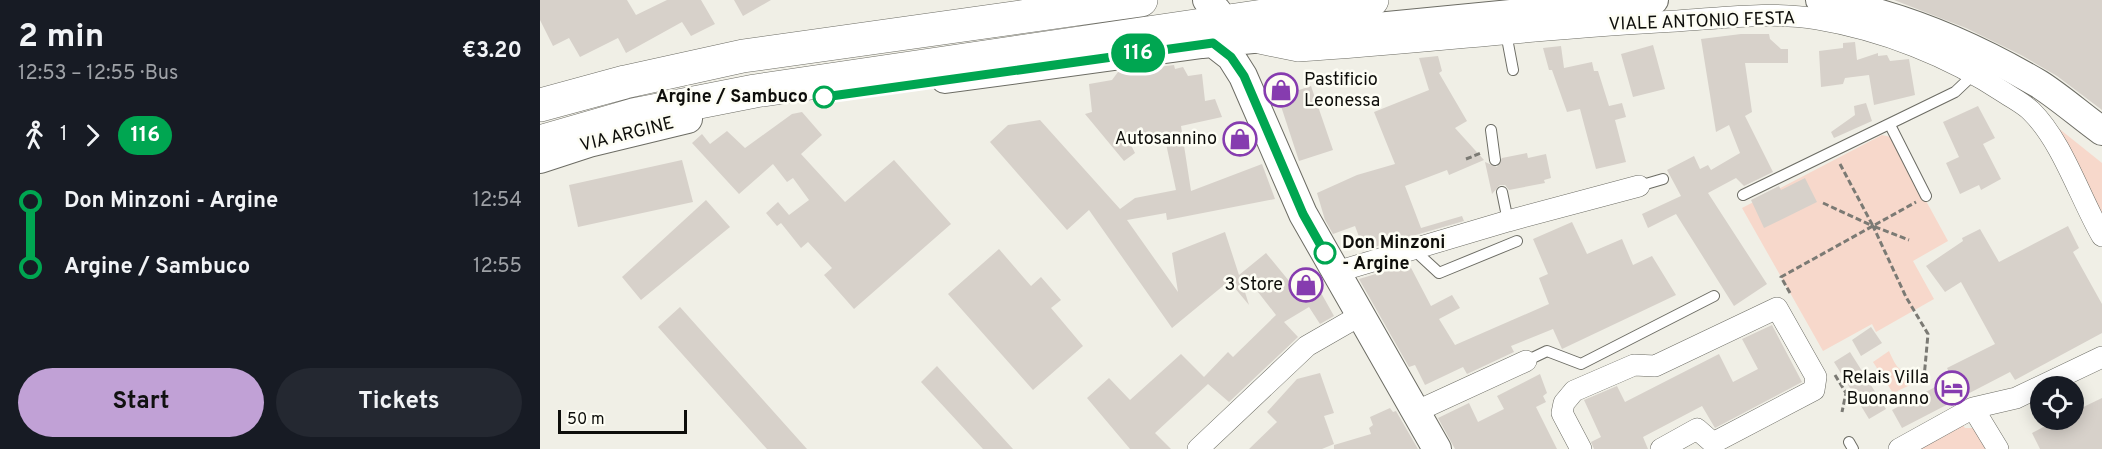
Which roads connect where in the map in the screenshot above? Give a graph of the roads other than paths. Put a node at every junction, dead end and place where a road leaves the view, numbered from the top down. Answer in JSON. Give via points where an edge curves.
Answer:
{"nodes":[{"id":1,"x":1141,"y":0,"type":"edge"},
{"id":2,"x":1294,"y":0,"type":"edge"},
{"id":3,"x":1372,"y":0,"type":"edge"},
{"id":4,"x":1654,"y":0,"type":"edge"},
{"id":5,"x":1820,"y":0,"type":"edge"},
{"id":6,"x":1207,"y":6,"type":"edge"},
{"id":7,"x":1506,"y":33,"type":"junction"},
{"id":8,"x":1246,"y":40,"type":"junction"},
{"id":9,"x":1213,"y":43,"type":"junction"},
{"id":10,"x":1986,"y":68,"type":"junction"},
{"id":11,"x":1513,"y":70,"type":"dead end"},
{"id":12,"x":1244,"y":76,"type":"junction"},
{"id":13,"x":540,"y":105,"type":"edge"},
{"id":14,"x":1890,"y":125,"type":"junction"},
{"id":15,"x":540,"y":128,"type":"edge"},
{"id":16,"x":1491,"y":130,"type":"dead end"},
{"id":17,"x":2102,"y":131,"type":"edge"},
{"id":18,"x":540,"y":142,"type":"edge"},
{"id":19,"x":2102,"y":150,"type":"edge"},
{"id":20,"x":540,"y":159,"type":"edge"},
{"id":21,"x":1495,"y":160,"type":"dead end"},
{"id":22,"x":1663,"y":179,"type":"dead end"},
{"id":23,"x":1639,"y":186,"type":"joint"},
{"id":24,"x":1502,"y":192,"type":"dead end"},
{"id":25,"x":1743,"y":195,"type":"dead end"},
{"id":26,"x":1926,"y":196,"type":"road end"},
{"id":27,"x":1508,"y":221,"type":"junction"},
{"id":28,"x":2102,"y":236,"type":"edge"},
{"id":29,"x":1517,"y":241,"type":"dead end"},
{"id":30,"x":1413,"y":249,"type":"junction"},
{"id":31,"x":1336,"y":272,"type":"junction"},
{"id":32,"x":1714,"y":296,"type":"dead end"},
{"id":33,"x":1361,"y":315,"type":"junction"},
{"id":34,"x":2102,"y":357,"type":"edge"},
{"id":35,"x":1526,"y":362,"type":"joint"},
{"id":36,"x":1973,"y":408,"type":"junction"},
{"id":37,"x":1415,"y":412,"type":"junction"},
{"id":38,"x":1198,"y":449,"type":"edge"},
{"id":39,"x":1437,"y":449,"type":"edge"},
{"id":40,"x":1581,"y":449,"type":"edge"},
{"id":41,"x":1661,"y":449,"type":"edge"},
{"id":42,"x":1899,"y":449,"type":"edge"},
{"id":43,"x":1998,"y":449,"type":"edge"}],
"edges":[{"from":1,"to":13,"type":"highway","via":[[743,56]]},
{"from":2,"to":6,"type":"street"},
{"from":3,"to":18,"type":"highway","via":[[755,91],[633,115]]},
{"from":4,"to":8,"type":"street","name":"VIA ARGINE"},
{"from":5,"to":10,"type":"street","via":[[1868,8],[1909,22]]},
{"from":6,"to":15,"type":"street","via":[[754,77],[630,101]]},
{"from":7,"to":8,"type":"street","name":"VIALE ANTONIO FESTA","via":[[1298,51]]},
{"from":7,"to":10,"type":"street","name":"VIALE ANTONIO FESTA","via":[[1772,16],[1815,18]]},
{"from":7,"to":11,"type":"lane"},
{"from":8,"to":9,"type":"street","name":"VIA ARGINE"},
{"from":8,"to":12,"type":"street"},
{"from":9,"to":12,"type":"street","via":[[1231,57]]},
{"from":9,"to":20,"type":"street","name":"VIA ARGINE","via":[[706,115]]},
{"from":10,"to":14,"type":"lane","via":[[1955,92]]},
{"from":10,"to":17,"type":"street","via":[[2040,85]]},
{"from":10,"to":19,"type":"street"},
{"from":10,"to":28,"type":"street","name":"VIALE ANTONIO FESTA","via":[[2052,135]]},
{"from":12,"to":31,"type":"street","via":[[1303,214]]},
{"from":14,"to":25,"type":"lane"},
{"from":14,"to":26,"type":"lane"},
{"from":16,"to":21,"type":"lane"},
{"from":22,"to":23,"type":"lane"},
{"from":23,"to":27,"type":"street"},
{"from":24,"to":27,"type":"lane"},
{"from":27,"to":30,"type":"street"},
{"from":29,"to":30,"type":"lane","via":[[1439,273]]},
{"from":30,"to":31,"type":"street"},
{"from":31,"to":33,"type":"street"},
{"from":32,"to":35,"type":"lane","via":[[1581,364],[1547,351]]},
{"from":33,"to":37,"type":"street"},
{"from":33,"to":38,"type":"street","via":[[1307,346]]},
{"from":34,"to":36,"type":"street","via":[[2016,398]]},
{"from":35,"to":37,"type":"street"},
{"from":36,"to":42,"type":"street"},
{"from":36,"to":43,"type":"street"},
{"from":37,"to":39,"type":"street"},
{"from":40,"to":41,"type":"street","via":[[1562,413],[1564,403],[1574,391],[1634,365],[1655,366],[1778,309],[1816,377],[1814,390],[1713,443],[1697,429]]}]}
